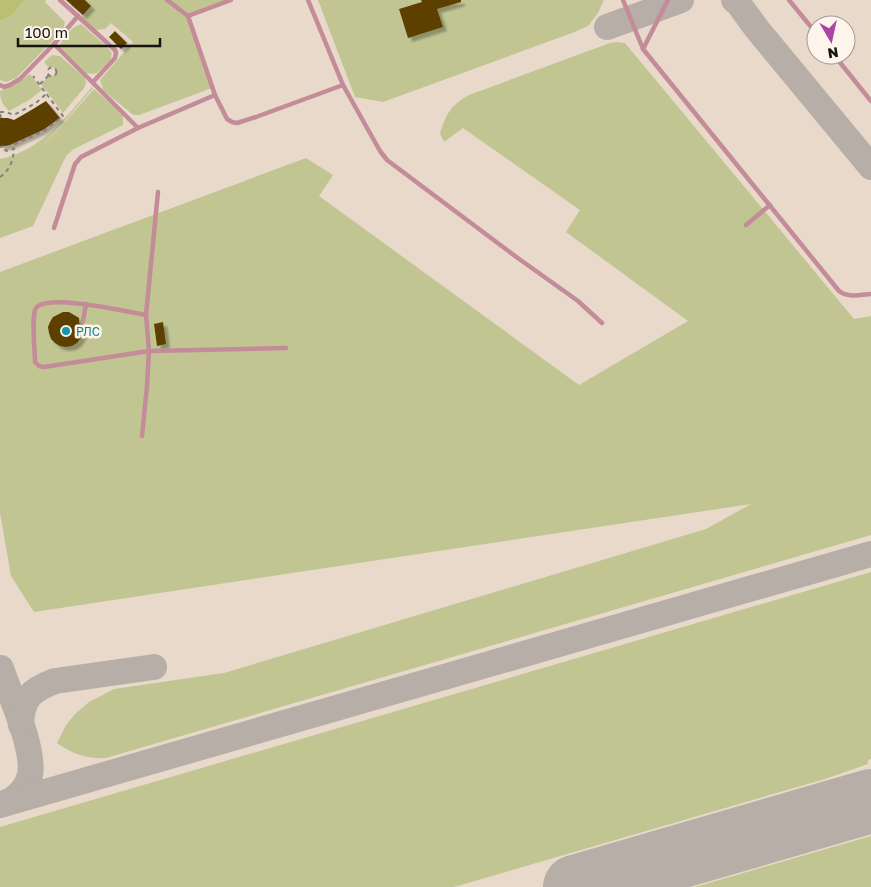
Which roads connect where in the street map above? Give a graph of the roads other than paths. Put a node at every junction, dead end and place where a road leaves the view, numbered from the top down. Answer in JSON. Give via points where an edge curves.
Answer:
{"nodes":[{"id":1,"x":60,"y":0,"type":"edge"},
{"id":2,"x":167,"y":0,"type":"edge"},
{"id":3,"x":231,"y":0,"type":"edge"},
{"id":4,"x":308,"y":0,"type":"edge"},
{"id":5,"x":623,"y":0,"type":"edge"},
{"id":6,"x":668,"y":0,"type":"edge"},
{"id":7,"x":789,"y":0,"type":"edge"},
{"id":8,"x":78,"y":16,"type":"junction"},
{"id":9,"x":188,"y":16,"type":"junction"},
{"id":10,"x":806,"y":21,"type":"edge"},
{"id":11,"x":54,"y":44,"type":"junction"},
{"id":12,"x":644,"y":49,"type":"junction"},
{"id":13,"x":842,"y":65,"type":"edge"},
{"id":14,"x":93,"y":82,"type":"junction"},
{"id":15,"x":0,"y":85,"type":"edge"},
{"id":16,"x":343,"y":85,"type":"junction"},
{"id":17,"x":215,"y":95,"type":"junction"},
{"id":18,"x":871,"y":101,"type":"edge"},
{"id":19,"x":138,"y":128,"type":"junction"},
{"id":20,"x":158,"y":192,"type":"dead end"},
{"id":21,"x":770,"y":205,"type":"junction"},
{"id":22,"x":746,"y":225,"type":"dead end"},
{"id":23,"x":54,"y":228,"type":"dead end"},
{"id":24,"x":871,"y":294,"type":"edge"},
{"id":25,"x":86,"y":304,"type":"junction"},
{"id":26,"x":146,"y":315,"type":"junction"},
{"id":27,"x":83,"y":321,"type":"dead end"},
{"id":28,"x":602,"y":323,"type":"dead end"},
{"id":29,"x":286,"y":348,"type":"dead end"},
{"id":30,"x":149,"y":351,"type":"junction"},
{"id":31,"x":142,"y":436,"type":"dead end"}],
"edges":[{"from":1,"to":8,"type":"lane"},
{"from":2,"to":9,"type":"lane"},
{"from":3,"to":9,"type":"lane"},
{"from":4,"to":16,"type":"lane"},
{"from":5,"to":12,"type":"lane"},
{"from":6,"to":12,"type":"lane"},
{"from":7,"to":10,"type":"lane"},
{"from":8,"to":11,"type":"lane"},
{"from":8,"to":14,"type":"lane","via":[[116,53]]},
{"from":9,"to":17,"type":"lane"},
{"from":11,"to":14,"type":"lane"},
{"from":11,"to":15,"type":"lane","via":[[16,82],[4,87]]},
{"from":12,"to":21,"type":"lane"},
{"from":13,"to":18,"type":"lane"},
{"from":14,"to":19,"type":"lane"},
{"from":16,"to":17,"type":"lane","via":[[237,122],[227,119]]},
{"from":16,"to":28,"type":"lane","via":[[387,160],[578,301]]},
{"from":17,"to":19,"type":"lane"},
{"from":19,"to":23,"type":"lane","via":[[81,157],[75,164]]},
{"from":20,"to":26,"type":"lane"},
{"from":21,"to":22,"type":"lane"},
{"from":21,"to":24,"type":"lane","via":[[844,295]]},
{"from":25,"to":26,"type":"lane"},
{"from":25,"to":27,"type":"lane"},
{"from":25,"to":30,"type":"lane","via":[[48,302],[36,308],[35,362],[39,366]]},
{"from":26,"to":30,"type":"lane"},
{"from":29,"to":30,"type":"lane"},
{"from":30,"to":31,"type":"lane"}]}
